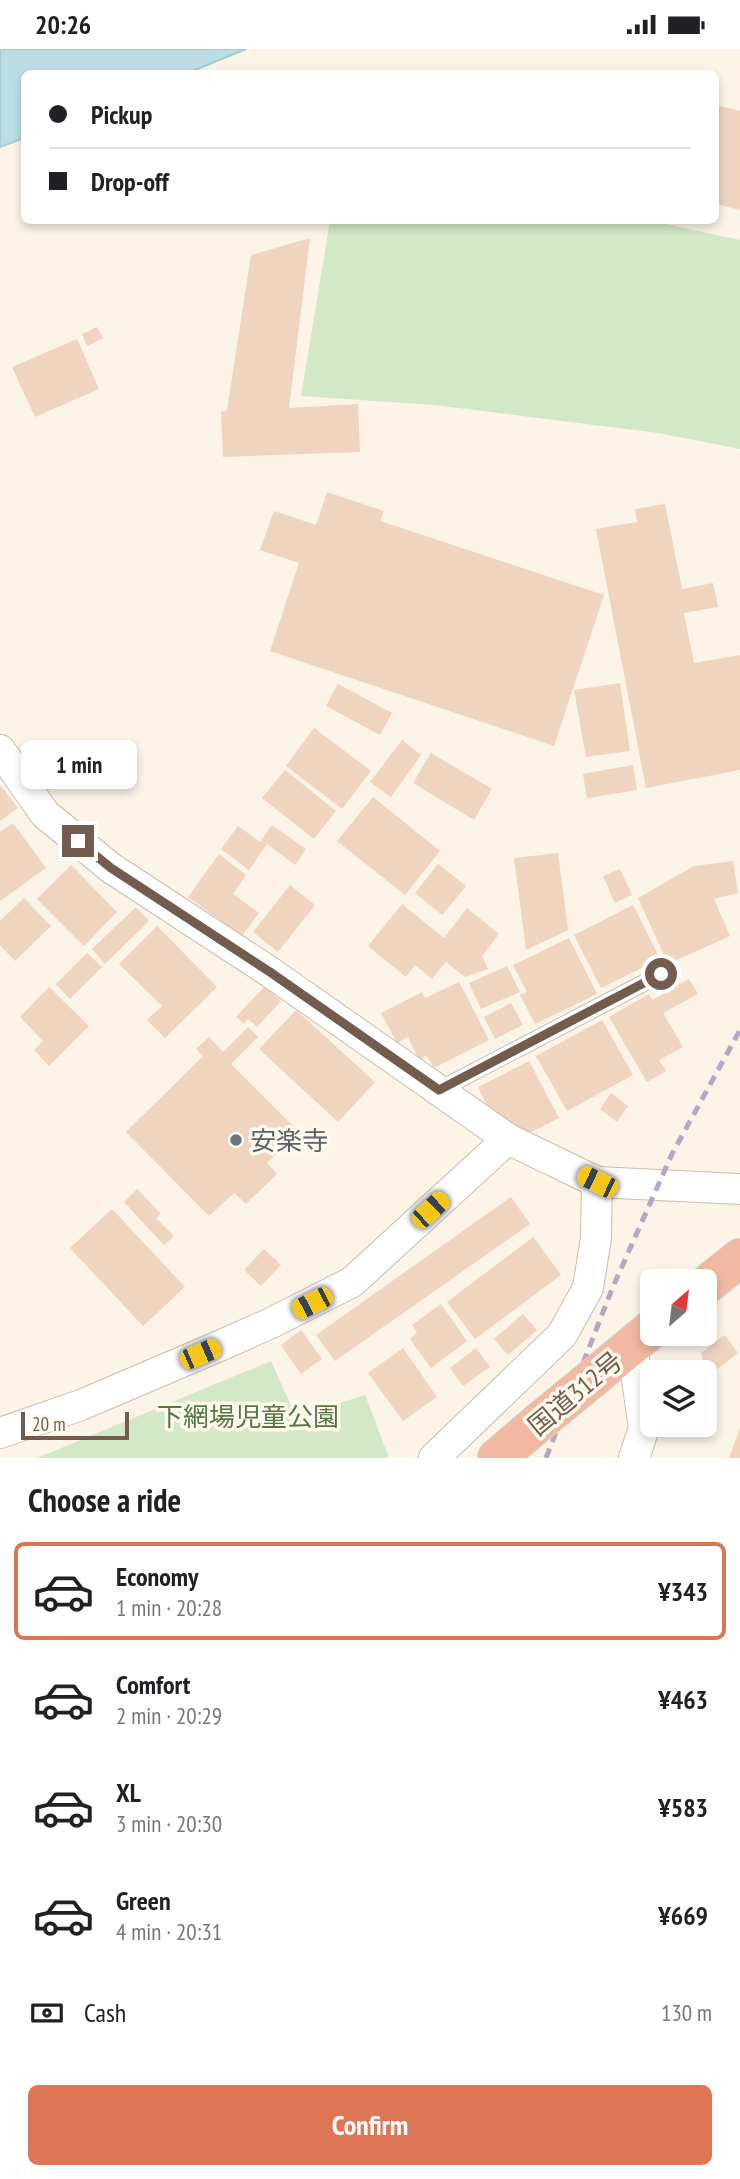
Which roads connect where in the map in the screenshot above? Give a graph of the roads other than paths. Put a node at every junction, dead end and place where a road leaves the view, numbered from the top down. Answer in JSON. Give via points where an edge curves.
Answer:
{"nodes":[{"id":1,"x":0,"y":750,"type":"edge"},
{"id":2,"x":661,"y":974,"type":"dead end"},
{"id":3,"x":439,"y":1090,"type":"junction"},
{"id":4,"x":508,"y":1139,"type":"junction"},
{"id":5,"x":597,"y":1182,"type":"junction"},
{"id":6,"x":740,"y":1189,"type":"edge"},
{"id":7,"x":740,"y":1258,"type":"edge"},
{"id":8,"x":718,"y":1276,"type":"edge"},
{"id":9,"x":640,"y":1339,"type":"edge"},
{"id":10,"x":642,"y":1346,"type":"edge"},
{"id":11,"x":0,"y":1433,"type":"edge"},
{"id":12,"x":434,"y":1458,"type":"edge"},
{"id":13,"x":497,"y":1458,"type":"edge"},
{"id":14,"x":634,"y":1458,"type":"edge"}],
"edges":[{"from":1,"to":3,"type":"street","via":[[46,814],[111,868]]},
{"from":2,"to":3,"type":"lane"},
{"from":3,"to":4,"type":"street"},
{"from":4,"to":5,"type":"street"},
{"from":4,"to":11,"type":"street","via":[[352,1282],[129,1385]]},
{"from":5,"to":6,"type":"street"},
{"from":5,"to":12,"type":"street","via":[[596,1238],[588,1288],[562,1335]]},
{"from":7,"to":8,"type":"highway"},
{"from":9,"to":13,"type":"highway","name":"国道312号","bridge":true},
{"from":10,"to":14,"type":"street","via":[[644,1428]]}]}
